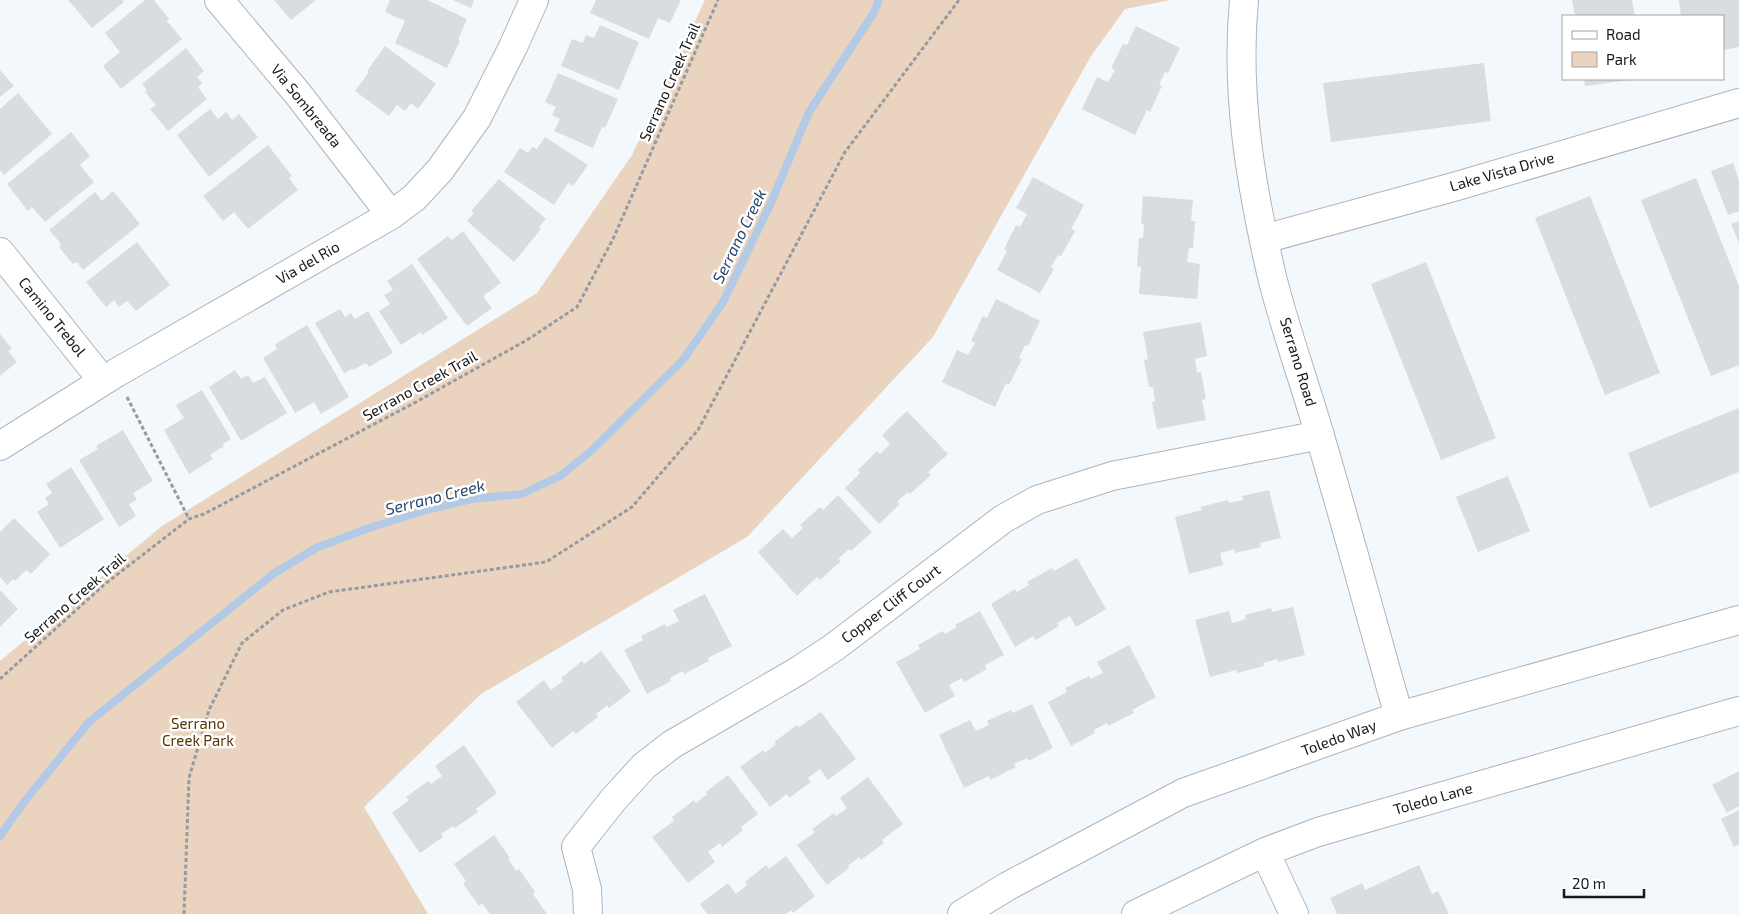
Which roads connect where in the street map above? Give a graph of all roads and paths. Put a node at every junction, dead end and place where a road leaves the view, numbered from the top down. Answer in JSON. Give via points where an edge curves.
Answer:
{"nodes":[{"id":1,"x":219,"y":0,"type":"edge"},
{"id":2,"x":534,"y":0,"type":"edge"},
{"id":3,"x":718,"y":0,"type":"edge"},
{"id":4,"x":959,"y":0,"type":"edge"},
{"id":5,"x":1244,"y":0,"type":"edge"},
{"id":6,"x":1739,"y":103,"type":"edge"},
{"id":7,"x":391,"y":215,"type":"junction"},
{"id":8,"x":1264,"y":239,"type":"junction"},
{"id":9,"x":0,"y":252,"type":"edge"},
{"id":10,"x":109,"y":377,"type":"junction"},
{"id":11,"x":1320,"y":435,"type":"junction"},
{"id":12,"x":0,"y":446,"type":"edge"},
{"id":13,"x":189,"y":519,"type":"junction"},
{"id":14,"x":1739,"y":620,"type":"edge"},
{"id":15,"x":0,"y":679,"type":"edge"},
{"id":16,"x":1739,"y":711,"type":"edge"},
{"id":17,"x":1399,"y":716,"type":"junction"},
{"id":18,"x":1265,"y":852,"type":"junction"},
{"id":19,"x":184,"y":914,"type":"edge"},
{"id":20,"x":588,"y":914,"type":"edge"},
{"id":21,"x":962,"y":914,"type":"edge"},
{"id":22,"x":1136,"y":914,"type":"edge"},
{"id":23,"x":1294,"y":914,"type":"edge"}],
"edges":[{"from":1,"to":7,"type":"street","name":"Via Sombreada","via":[[298,94]]},
{"from":2,"to":7,"type":"street","name":"Via del Rio","via":[[477,118],[440,170],[414,198]]},
{"from":3,"to":13,"type":"path","name":"Serrano Creek Trail","via":[[613,239],[577,307],[527,340],[416,402]]},
{"from":4,"to":19,"type":"path","via":[[844,152],[698,430],[632,507],[546,562],[329,592],[283,610],[242,644],[209,710],[189,778]]},
{"from":5,"to":8,"type":"street","name":"Serrano Road","via":[[1242,90],[1250,175]]},
{"from":6,"to":8,"type":"street","name":"Lake Vista Drive"},
{"from":7,"to":10,"type":"street","name":"Via del Rio"},
{"from":8,"to":11,"type":"street","name":"Serrano Road","via":[[1272,278]]},
{"from":9,"to":10,"type":"street","name":"Camino Trebol"},
{"from":10,"to":12,"type":"street","name":"Via del Rio"},
{"from":10,"to":13,"type":"path"},
{"from":11,"to":17,"type":"street","name":"Serrano Road"},
{"from":11,"to":20,"type":"street","name":"Copper Cliff Court","via":[[1112,476],[1037,500],[1003,518],[833,648],[671,745],[644,766],[576,847]]},
{"from":13,"to":15,"type":"path","name":"Serrano Creek Trail","via":[[105,584]]},
{"from":14,"to":17,"type":"street","name":"Toledo Way"},
{"from":16,"to":18,"type":"street","name":"Toledo Lane","via":[[1318,832]]},
{"from":17,"to":21,"type":"street","name":"Toledo Way","via":[[1183,793]]},
{"from":18,"to":22,"type":"street","name":"Toledo Lane"},
{"from":18,"to":23,"type":"street"}]}
